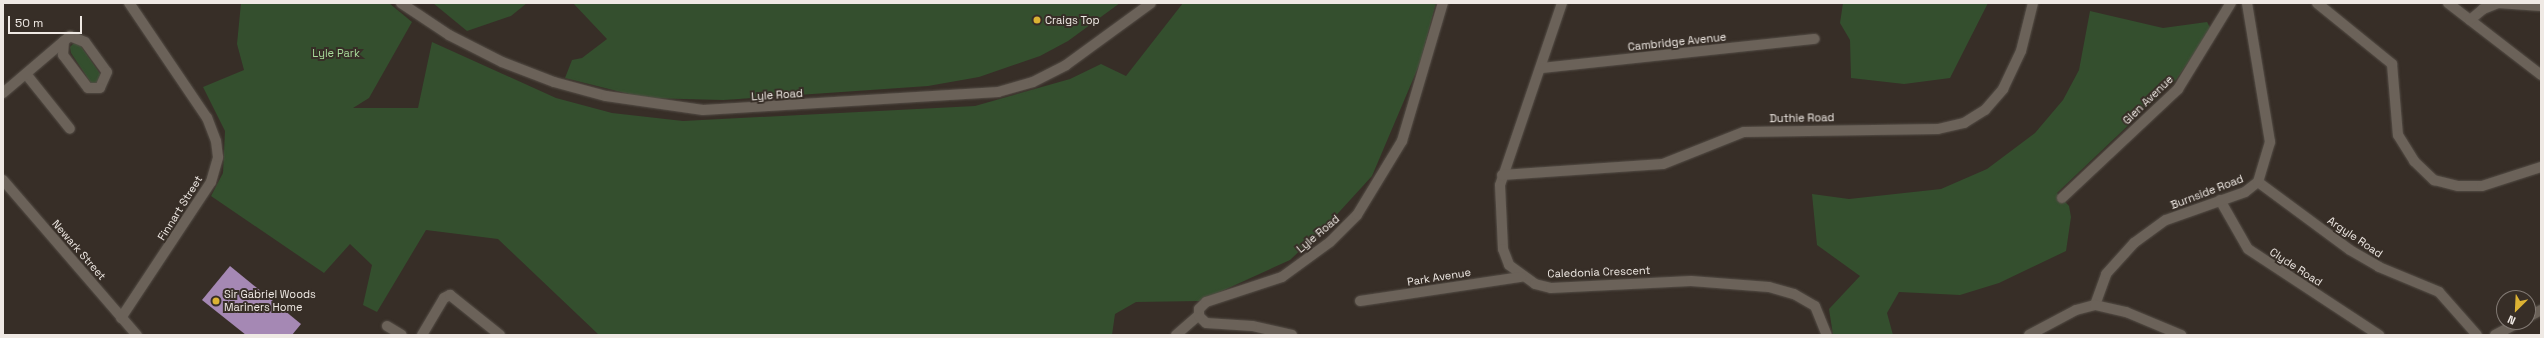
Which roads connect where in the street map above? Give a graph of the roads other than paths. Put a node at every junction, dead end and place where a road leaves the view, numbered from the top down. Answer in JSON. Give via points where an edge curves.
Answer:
{"nodes":[{"id":1,"x":129,"y":3,"type":"edge"},
{"id":2,"x":401,"y":3,"type":"edge"},
{"id":3,"x":1150,"y":3,"type":"edge"},
{"id":4,"x":1443,"y":3,"type":"edge"},
{"id":5,"x":1562,"y":3,"type":"edge"},
{"id":6,"x":2033,"y":3,"type":"edge"},
{"id":7,"x":2231,"y":3,"type":"edge"},
{"id":8,"x":2247,"y":3,"type":"edge"},
{"id":9,"x":2317,"y":3,"type":"edge"},
{"id":10,"x":2448,"y":3,"type":"edge"},
{"id":11,"x":2541,"y":6,"type":"edge"},
{"id":12,"x":2470,"y":20,"type":"junction"},
{"id":13,"x":1814,"y":39,"type":"dead end"},
{"id":14,"x":64,"y":41,"type":"junction"},
{"id":15,"x":1542,"y":68,"type":"junction"},
{"id":16,"x":26,"y":74,"type":"junction"},
{"id":17,"x":2541,"y":75,"type":"edge"},
{"id":18,"x":3,"y":94,"type":"edge"},
{"id":19,"x":70,"y":129,"type":"dead end"},
{"id":20,"x":2541,"y":167,"type":"edge"},
{"id":21,"x":1502,"y":175,"type":"junction"},
{"id":22,"x":3,"y":180,"type":"edge"},
{"id":23,"x":2258,"y":182,"type":"junction"},
{"id":24,"x":2062,"y":198,"type":"dead end"},
{"id":25,"x":2220,"y":200,"type":"junction"},
{"id":26,"x":1521,"y":277,"type":"junction"},
{"id":27,"x":1360,"y":301,"type":"dead end"},
{"id":28,"x":2095,"y":305,"type":"junction"},
{"id":29,"x":1199,"y":315,"type":"junction"},
{"id":30,"x":121,"y":318,"type":"junction"},
{"id":31,"x":387,"y":326,"type":"dead end"},
{"id":32,"x":2504,"y":330,"type":"edge"},
{"id":33,"x":137,"y":335,"type":"edge"},
{"id":34,"x":402,"y":335,"type":"edge"},
{"id":35,"x":422,"y":335,"type":"edge"},
{"id":36,"x":500,"y":335,"type":"edge"},
{"id":37,"x":1176,"y":335,"type":"edge"},
{"id":38,"x":1292,"y":335,"type":"edge"},
{"id":39,"x":1827,"y":335,"type":"edge"},
{"id":40,"x":2029,"y":335,"type":"edge"},
{"id":41,"x":2181,"y":335,"type":"edge"},
{"id":42,"x":2379,"y":335,"type":"edge"},
{"id":43,"x":2477,"y":335,"type":"edge"},
{"id":44,"x":2495,"y":335,"type":"edge"}],
"edges":[{"from":1,"to":30,"type":"street","name":"Finnart Street","via":[[206,118],[216,141],[218,158],[211,182]]},
{"from":2,"to":3,"type":"street","name":"Lyle Road","via":[[449,35],[502,62],[554,82],[637,102],[717,110],[998,92],[1033,82],[1066,66]]},
{"from":4,"to":29,"type":"street","name":"Lyle Road","via":[[1402,141],[1357,215],[1330,242],[1282,277],[1206,302],[1199,309]]},
{"from":5,"to":15,"type":"street","name":"Caledonia Crescent"},
{"from":6,"to":21,"type":"street","name":"Duthie Road","via":[[2021,51],[2003,89],[1985,110],[1964,123],[1938,129],[1744,132],[1663,164]]},
{"from":7,"to":24,"type":"street","name":"Glen Avenue","via":[[2178,89]]},
{"from":8,"to":23,"type":"street","name":"Burnside Road","via":[[2270,142]]},
{"from":9,"to":20,"type":"street","via":[[2392,64],[2398,135],[2414,161],[2434,180],[2458,186],[2482,186]]},
{"from":10,"to":12,"type":"street"},
{"from":11,"to":12,"type":"street","via":[[2498,3],[2483,9]]},
{"from":12,"to":17,"type":"street"},
{"from":13,"to":15,"type":"street","name":"Cambridge Avenue"},
{"from":14,"to":14,"type":"street","via":[[64,55],[88,88],[94,90],[104,85],[107,72],[85,42],[70,36]]},
{"from":14,"to":16,"type":"street"},
{"from":15,"to":21,"type":"street","name":"Caledonia Crescent"},
{"from":16,"to":18,"type":"street"},
{"from":16,"to":19,"type":"street"},
{"from":21,"to":26,"type":"street","name":"Caledonia Crescent","via":[[1503,249],[1509,265]]},
{"from":22,"to":30,"type":"street","name":"Newark Street"},
{"from":23,"to":25,"type":"street","name":"Burnside Road","via":[[2246,192]]},
{"from":23,"to":43,"type":"street","name":"Argyle Road","via":[[2350,250],[2379,267],[2440,292]]},
{"from":25,"to":28,"type":"street","name":"Burnside Road","via":[[2166,220],[2134,243],[2106,274]]},
{"from":25,"to":42,"type":"street","name":"Clyde Road","via":[[2248,249]]},
{"from":26,"to":27,"type":"street","name":"Park Avenue"},
{"from":26,"to":39,"type":"street","name":"Caledonia Crescent","via":[[1551,288],[1691,281],[1769,287],[1794,294],[1815,306]]},
{"from":28,"to":40,"type":"street","via":[[2076,310]]},
{"from":28,"to":41,"type":"street","via":[[2126,312]]},
{"from":29,"to":37,"type":"street","name":"Lyle Road"},
{"from":29,"to":38,"type":"street","via":[[1206,323],[1252,326]]},
{"from":30,"to":33,"type":"street","name":"Newark Street"},
{"from":31,"to":34,"type":"street"},
{"from":32,"to":44,"type":"street"},
{"from":35,"to":36,"type":"street","via":[[444,298],[450,295]]}]}
